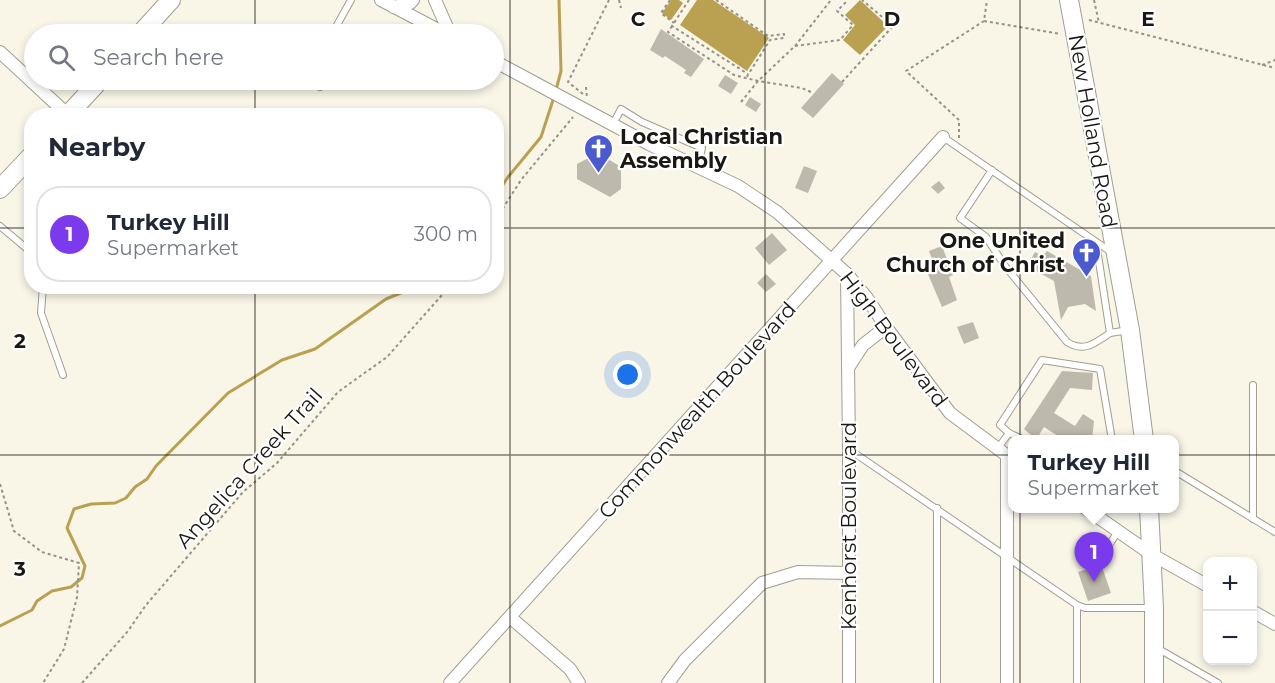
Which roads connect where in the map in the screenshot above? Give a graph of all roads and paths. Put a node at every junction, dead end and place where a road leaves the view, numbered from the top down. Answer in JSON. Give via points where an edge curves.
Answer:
{"nodes":[{"id":1,"x":171,"y":0,"type":"edge"},
{"id":2,"x":351,"y":0,"type":"edge"},
{"id":3,"x":381,"y":0,"type":"edge"},
{"id":4,"x":413,"y":0,"type":"edge"},
{"id":5,"x":435,"y":0,"type":"edge"},
{"id":6,"x":609,"y":0,"type":"edge"},
{"id":7,"x":619,"y":0,"type":"edge"},
{"id":8,"x":670,"y":0,"type":"edge"},
{"id":9,"x":682,"y":0,"type":"edge"},
{"id":10,"x":716,"y":0,"type":"edge"},
{"id":11,"x":831,"y":0,"type":"edge"},
{"id":12,"x":848,"y":0,"type":"edge"},
{"id":13,"x":862,"y":0,"type":"edge"},
{"id":14,"x":987,"y":0,"type":"edge"},
{"id":15,"x":1069,"y":0,"type":"edge"},
{"id":16,"x":1094,"y":0,"type":"edge"},
{"id":17,"x":688,"y":2,"type":"edge"},
{"id":18,"x":394,"y":7,"type":"junction"},
{"id":19,"x":621,"y":8,"type":"dead end"},
{"id":20,"x":1089,"y":20,"type":"dead end"},
{"id":21,"x":984,"y":21,"type":"junction"},
{"id":22,"x":1099,"y":23,"type":"junction"},
{"id":23,"x":149,"y":24,"type":"edge"},
{"id":24,"x":338,"y":24,"type":"edge"},
{"id":25,"x":428,"y":24,"type":"edge"},
{"id":26,"x":444,"y":24,"type":"edge"},
{"id":27,"x":673,"y":24,"type":"junction"},
{"id":28,"x":1065,"y":35,"type":"dead end"},
{"id":29,"x":795,"y":46,"type":"junction"},
{"id":30,"x":0,"y":52,"type":"edge"},
{"id":31,"x":1275,"y":60,"type":"edge"},
{"id":32,"x":1262,"y":65,"type":"junction"},
{"id":33,"x":504,"y":66,"type":"edge"},
{"id":34,"x":1275,"y":68,"type":"edge"},
{"id":35,"x":730,"y":72,"type":"junction"},
{"id":36,"x":24,"y":74,"type":"edge"},
{"id":37,"x":747,"y":76,"type":"junction"},
{"id":38,"x":728,"y":77,"type":"dead end"},
{"id":39,"x":758,"y":81,"type":"junction"},
{"id":40,"x":842,"y":82,"type":"dead end"},
{"id":41,"x":586,"y":87,"type":"dead end"},
{"id":42,"x":41,"y":90,"type":"edge"},
{"id":43,"x":91,"y":90,"type":"edge"},
{"id":44,"x":813,"y":93,"type":"dead end"},
{"id":45,"x":741,"y":102,"type":"dead end"},
{"id":46,"x":576,"y":105,"type":"junction"},
{"id":47,"x":60,"y":108,"type":"edge"},
{"id":48,"x":74,"y":108,"type":"edge"},
{"id":49,"x":613,"y":124,"type":"junction"},
{"id":50,"x":943,"y":137,"type":"joint"},
{"id":51,"x":959,"y":148,"type":"junction"},
{"id":52,"x":24,"y":164,"type":"edge"},
{"id":53,"x":698,"y":168,"type":"junction"},
{"id":54,"x":992,"y":170,"type":"junction"},
{"id":55,"x":0,"y":189,"type":"edge"},
{"id":56,"x":504,"y":207,"type":"edge"},
{"id":57,"x":0,"y":226,"type":"edge"},
{"id":58,"x":1096,"y":242,"type":"junction"},
{"id":59,"x":24,"y":246,"type":"edge"},
{"id":60,"x":1116,"y":255,"type":"junction"},
{"id":61,"x":832,"y":260,"type":"junction"},
{"id":62,"x":847,"y":274,"type":"junction"},
{"id":63,"x":42,"y":294,"type":"edge"},
{"id":64,"x":443,"y":294,"type":"edge"},
{"id":65,"x":886,"y":327,"type":"junction"},
{"id":66,"x":1130,"y":330,"type":"junction"},
{"id":67,"x":1110,"y":333,"type":"junction"},
{"id":68,"x":847,"y":369,"type":"junction"},
{"id":69,"x":63,"y":375,"type":"dead end"},
{"id":70,"x":1254,"y":385,"type":"dead end"},
{"id":71,"x":1009,"y":433,"type":"joint"},
{"id":72,"x":1013,"y":435,"type":"edge"},
{"id":73,"x":1111,"y":435,"type":"edge"},
{"id":74,"x":1143,"y":435,"type":"edge"},
{"id":75,"x":849,"y":449,"type":"junction"},
{"id":76,"x":1006,"y":455,"type":"edge"},
{"id":77,"x":1179,"y":473,"type":"edge"},
{"id":78,"x":0,"y":484,"type":"edge"},
{"id":79,"x":937,"y":508,"type":"junction"},
{"id":80,"x":1091,"y":513,"type":"edge"},
{"id":81,"x":1149,"y":513,"type":"edge"},
{"id":82,"x":1253,"y":519,"type":"junction"},
{"id":83,"x":1118,"y":531,"type":"junction"},
{"id":84,"x":1275,"y":532,"type":"edge"},
{"id":85,"x":1108,"y":547,"type":"dead end"},
{"id":86,"x":1151,"y":554,"type":"junction"},
{"id":87,"x":1007,"y":556,"type":"junction"},
{"id":88,"x":849,"y":573,"type":"junction"},
{"id":89,"x":1203,"y":583,"type":"edge"},
{"id":90,"x":1077,"y":605,"type":"junction"},
{"id":91,"x":1154,"y":608,"type":"junction"},
{"id":92,"x":1257,"y":614,"type":"edge"},
{"id":93,"x":510,"y":617,"type":"junction"},
{"id":94,"x":1275,"y":624,"type":"edge"},
{"id":95,"x":1154,"y":646,"type":"junction"},
{"id":96,"x":43,"y":683,"type":"edge"},
{"id":97,"x":82,"y":683,"type":"edge"},
{"id":98,"x":450,"y":683,"type":"edge"},
{"id":99,"x":579,"y":683,"type":"edge"},
{"id":100,"x":668,"y":683,"type":"edge"},
{"id":101,"x":849,"y":683,"type":"edge"},
{"id":102,"x":937,"y":683,"type":"edge"},
{"id":103,"x":1007,"y":683,"type":"edge"},
{"id":104,"x":1077,"y":683,"type":"edge"},
{"id":105,"x":1154,"y":683,"type":"edge"},
{"id":106,"x":1218,"y":683,"type":"edge"}],
"edges":[{"from":1,"to":23,"type":"main road"},
{"from":2,"to":24,"type":"lane"},
{"from":3,"to":18,"type":"street"},
{"from":4,"to":18,"type":"street"},
{"from":5,"to":26,"type":"street"},
{"from":6,"to":41,"type":"path","via":[[568,82],[587,98]]},
{"from":7,"to":19,"type":"path"},
{"from":8,"to":27,"type":"path","via":[[661,13]]},
{"from":9,"to":17,"type":"path"},
{"from":10,"to":37,"type":"path","via":[[768,36],[784,34],[784,38],[770,40]]},
{"from":11,"to":29,"type":"path"},
{"from":12,"to":29,"type":"path","via":[[837,11],[853,25],[840,40]]},
{"from":13,"to":40,"type":"path","via":[[893,26]]},
{"from":14,"to":21,"type":"path"},
{"from":15,"to":60,"type":"main road","name":"New Holland Road"},
{"from":16,"to":22,"type":"path"},
{"from":17,"to":27,"type":"path"},
{"from":18,"to":25,"type":"street"},
{"from":20,"to":22,"type":"path"},
{"from":21,"to":28,"type":"path"},
{"from":21,"to":51,"type":"path","via":[[906,71],[959,120]]},
{"from":22,"to":32,"type":"path"},
{"from":27,"to":35,"type":"path","via":[[668,32]]},
{"from":27,"to":37,"type":"path"},
{"from":29,"to":39,"type":"path"},
{"from":30,"to":36,"type":"street"},
{"from":31,"to":32,"type":"path"},
{"from":32,"to":34,"type":"path"},
{"from":33,"to":46,"type":"street","name":"High Boulevard"},
{"from":35,"to":37,"type":"path"},
{"from":35,"to":38,"type":"path"},
{"from":37,"to":39,"type":"path"},
{"from":39,"to":44,"type":"path"},
{"from":39,"to":45,"type":"path"},
{"from":42,"to":47,"type":"street"},
{"from":43,"to":48,"type":"main road"},
{"from":46,"to":49,"type":"street","name":"High Boulevard"},
{"from":46,"to":56,"type":"path"},
{"from":49,"to":53,"type":"street","name":"High Boulevard"},
{"from":49,"to":53,"type":"lane","via":[[621,109],[702,148]]},
{"from":50,"to":51,"type":"lane"},
{"from":50,"to":61,"type":"street","name":"Commonwealth Boulevard"},
{"from":51,"to":54,"type":"lane"},
{"from":52,"to":55,"type":"main road"},
{"from":53,"to":61,"type":"street","name":"High Boulevard","via":[[766,204]]},
{"from":54,"to":58,"type":"lane"},
{"from":54,"to":67,"type":"lane","via":[[960,218],[986,237],[1066,342],[1083,348]]},
{"from":57,"to":59,"type":"lane"},
{"from":58,"to":60,"type":"lane"},
{"from":58,"to":67,"type":"lane"},
{"from":60,"to":66,"type":"main road","name":"New Holland Road"},
{"from":61,"to":62,"type":"street","name":"High Boulevard"},
{"from":61,"to":93,"type":"street","name":"Commonwealth Boulevard"},
{"from":62,"to":65,"type":"street","name":"High Boulevard"},
{"from":62,"to":68,"type":"street","name":"Kenhorst Boulevard"},
{"from":63,"to":69,"type":"lane","via":[[41,313]]},
{"from":64,"to":97,"type":"path","name":"Angelica Creek Trail","via":[[387,357],[338,392],[277,463],[243,492]]},
{"from":65,"to":68,"type":"street","via":[[863,345]]},
{"from":65,"to":76,"type":"street","name":"High Boulevard","via":[[950,413]]},
{"from":66,"to":67,"type":"lane"},
{"from":66,"to":74,"type":"main road","name":"New Holland Road"},
{"from":68,"to":75,"type":"street","name":"Kenhorst Boulevard"},
{"from":70,"to":82,"type":"lane"},
{"from":71,"to":72,"type":"lane"},
{"from":71,"to":73,"type":"lane","via":[[1000,425],[1042,360],[1100,369]]},
{"from":75,"to":79,"type":"lane"},
{"from":75,"to":88,"type":"street","name":"Kenhorst Boulevard"},
{"from":76,"to":87,"type":"street"},
{"from":77,"to":82,"type":"lane"},
{"from":78,"to":96,"type":"path","via":[[14,531],[42,552],[79,563],[77,597],[64,649]]},
{"from":79,"to":87,"type":"lane"},
{"from":79,"to":102,"type":"lane"},
{"from":80,"to":83,"type":"street"},
{"from":81,"to":86,"type":"main road"},
{"from":82,"to":84,"type":"lane"},
{"from":83,"to":85,"type":"lane"},
{"from":83,"to":86,"type":"street"},
{"from":86,"to":89,"type":"street"},
{"from":86,"to":91,"type":"main road"},
{"from":87,"to":90,"type":"lane"},
{"from":87,"to":103,"type":"street"},
{"from":88,"to":100,"type":"street","via":[[798,572],[762,583],[685,660]]},
{"from":88,"to":101,"type":"street","name":"Kenhorst Boulevard"},
{"from":90,"to":91,"type":"lane"},
{"from":90,"to":104,"type":"lane"},
{"from":91,"to":95,"type":"main road"},
{"from":92,"to":94,"type":"street"},
{"from":93,"to":98,"type":"street","name":"Commonwealth Boulevard"},
{"from":93,"to":99,"type":"street","via":[[570,669]]},
{"from":95,"to":105,"type":"main road"},
{"from":95,"to":106,"type":"lane"}]}
